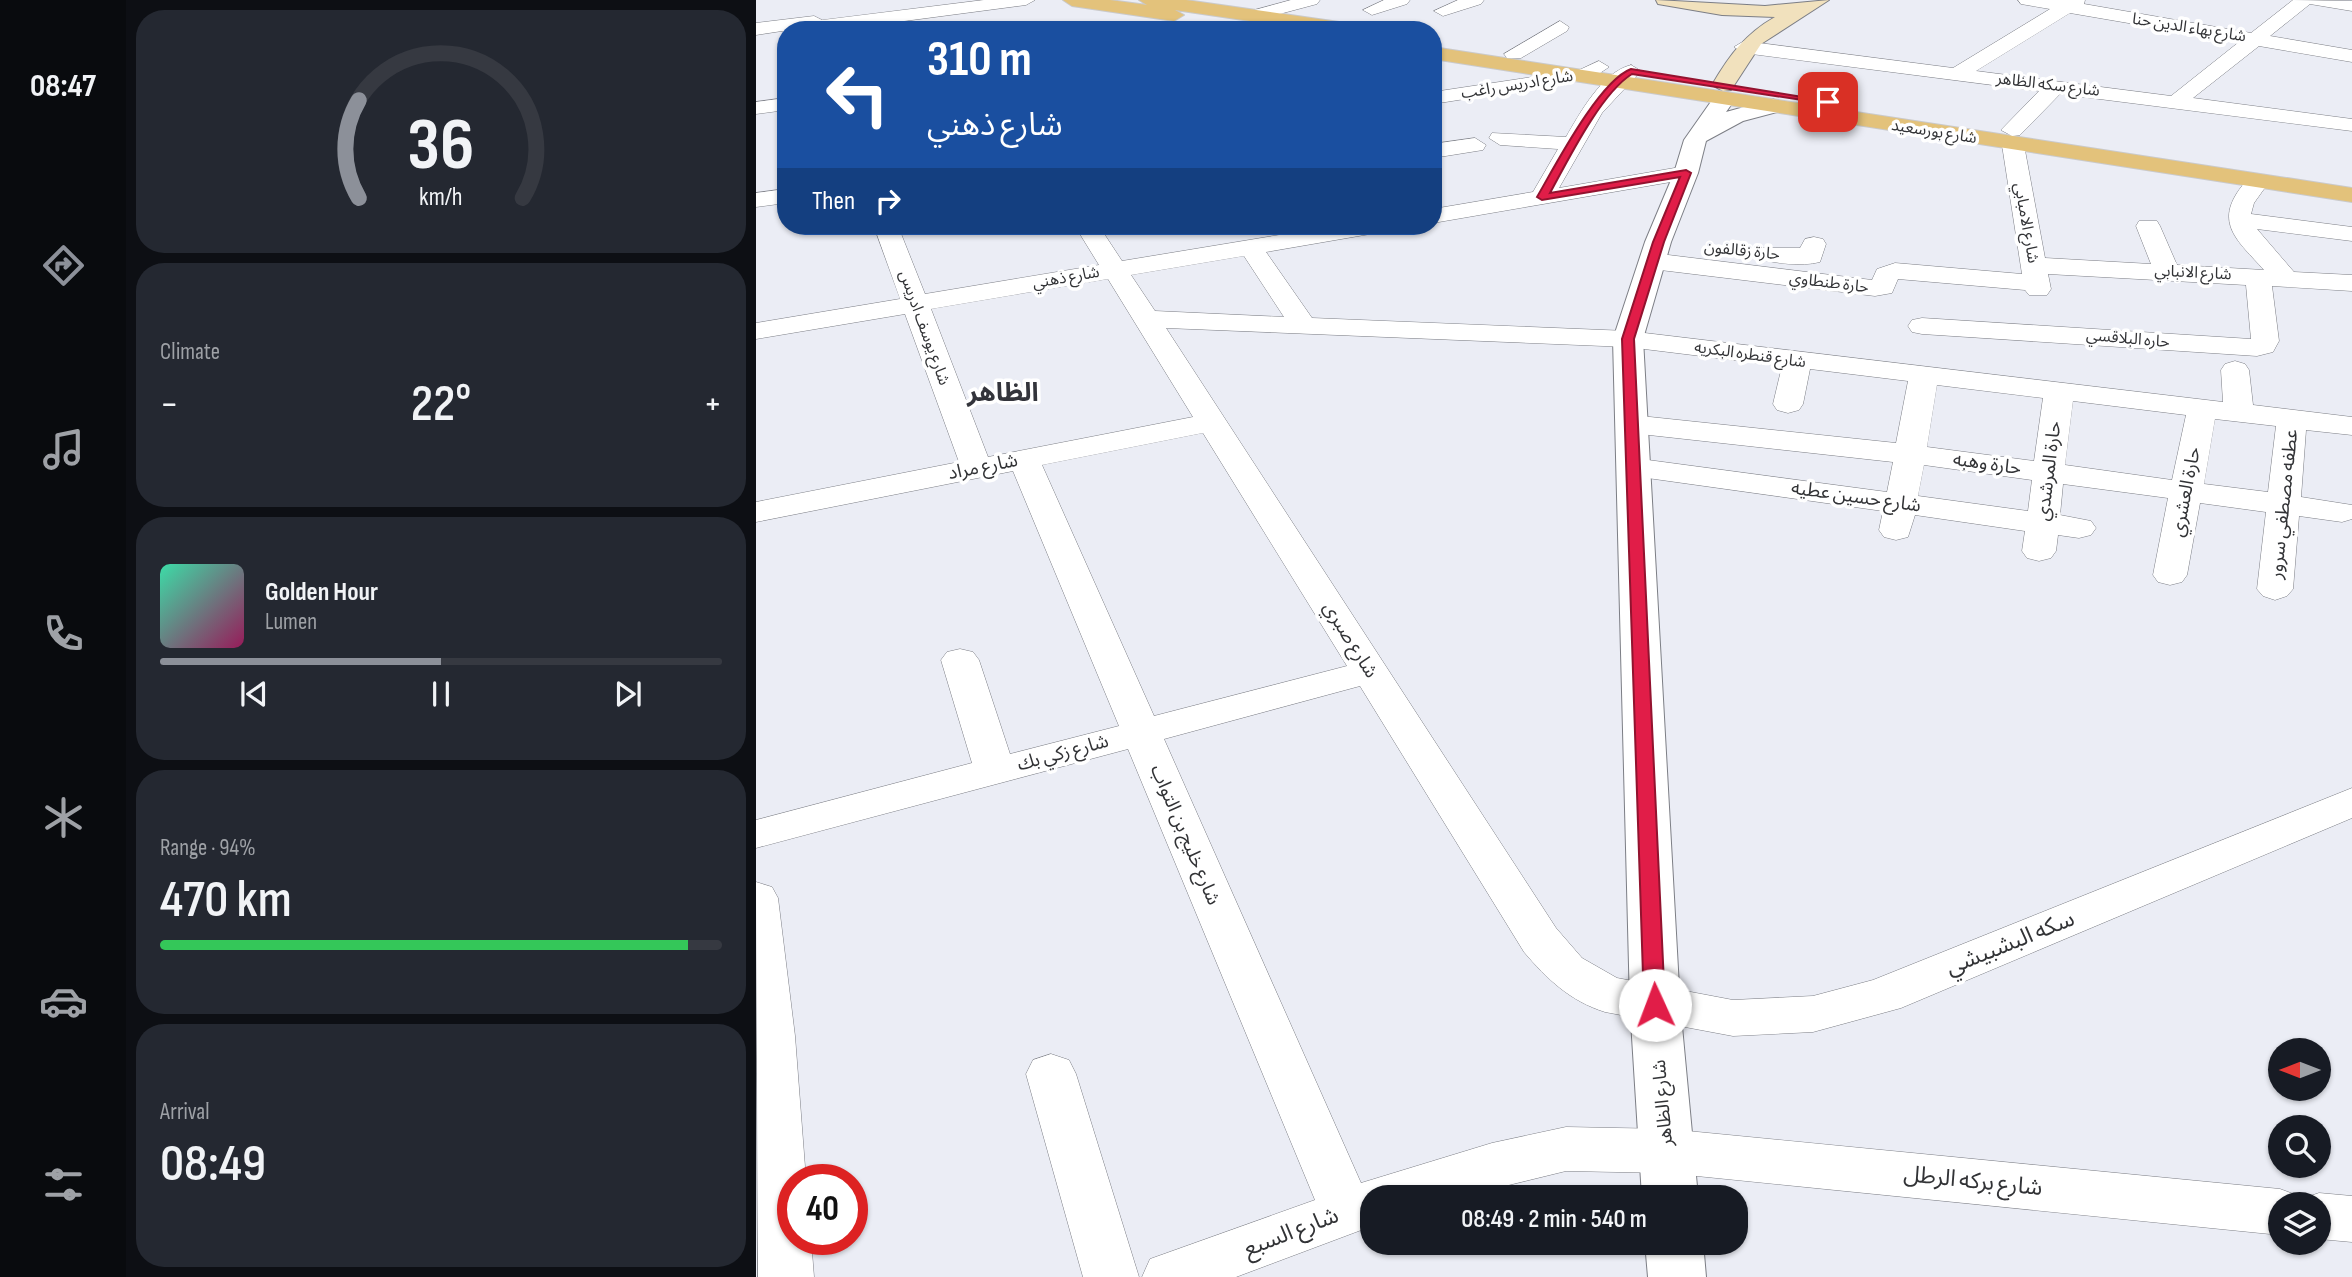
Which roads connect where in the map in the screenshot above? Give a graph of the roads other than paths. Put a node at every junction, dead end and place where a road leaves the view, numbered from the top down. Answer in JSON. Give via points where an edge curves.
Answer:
{"nodes":[{"id":1,"x":1026,"y":0,"type":"edge"},
{"id":2,"x":1072,"y":0,"type":"edge"},
{"id":3,"x":1148,"y":0,"type":"edge"},
{"id":4,"x":1311,"y":0,"type":"edge"},
{"id":5,"x":1401,"y":0,"type":"edge"},
{"id":6,"x":1475,"y":0,"type":"edge"},
{"id":7,"x":1665,"y":0,"type":"edge"},
{"id":8,"x":2304,"y":0,"type":"edge"},
{"id":9,"x":2315,"y":0,"type":"edge"},
{"id":10,"x":2034,"y":1,"type":"edge"},
{"id":11,"x":1816,"y":2,"type":"edge"},
{"id":12,"x":2074,"y":4,"type":"edge"},
{"id":13,"x":947,"y":5,"type":"edge"},
{"id":14,"x":2352,"y":6,"type":"edge"},
{"id":15,"x":1372,"y":10,"type":"dead end"},
{"id":16,"x":1443,"y":11,"type":"dead end"},
{"id":17,"x":1257,"y":15,"type":"junction"},
{"id":18,"x":834,"y":21,"type":"edge"},
{"id":19,"x":854,"y":21,"type":"edge"},
{"id":20,"x":957,"y":21,"type":"edge"},
{"id":21,"x":1214,"y":21,"type":"edge"},
{"id":22,"x":1295,"y":21,"type":"edge"},
{"id":23,"x":2277,"y":21,"type":"junction"},
{"id":24,"x":2155,"y":22,"type":"junction"},
{"id":25,"x":2302,"y":26,"type":"dead end"},
{"id":26,"x":1560,"y":27,"type":"dead end"},
{"id":27,"x":777,"y":29,"type":"edge"},
{"id":28,"x":2204,"y":30,"type":"junction"},
{"id":29,"x":777,"y":31,"type":"edge"},
{"id":30,"x":756,"y":32,"type":"edge"},
{"id":31,"x":2135,"y":36,"type":"dead end"},
{"id":32,"x":2255,"y":39,"type":"junction"},
{"id":33,"x":1442,"y":43,"type":"edge"},
{"id":34,"x":2185,"y":44,"type":"dead end"},
{"id":35,"x":1744,"y":47,"type":"junction"},
{"id":36,"x":1442,"y":54,"type":"edge"},
{"id":37,"x":1514,"y":54,"type":"junction"},
{"id":38,"x":2352,"y":56,"type":"edge"},
{"id":39,"x":1608,"y":73,"type":"junction"},
{"id":40,"x":1956,"y":74,"type":"junction"},
{"id":41,"x":2056,"y":86,"type":"junction"},
{"id":42,"x":1724,"y":92,"type":"junction"},
{"id":43,"x":1442,"y":97,"type":"edge"},
{"id":44,"x":2176,"y":102,"type":"junction"},
{"id":45,"x":777,"y":105,"type":"edge"},
{"id":46,"x":1773,"y":106,"type":"junction"},
{"id":47,"x":756,"y":108,"type":"edge"},
{"id":48,"x":2352,"y":125,"type":"edge"},
{"id":49,"x":1500,"y":138,"type":"dead end"},
{"id":50,"x":2012,"y":138,"type":"junction"},
{"id":51,"x":1573,"y":144,"type":"junction"},
{"id":52,"x":1475,"y":145,"type":"dead end"},
{"id":53,"x":1442,"y":150,"type":"edge"},
{"id":54,"x":1691,"y":156,"type":"junction"},
{"id":55,"x":2352,"y":181,"type":"edge"},
{"id":56,"x":2257,"y":182,"type":"junction"},
{"id":57,"x":2352,"y":195,"type":"edge"},
{"id":58,"x":777,"y":196,"type":"edge"},
{"id":59,"x":1542,"y":197,"type":"junction"},
{"id":60,"x":756,"y":200,"type":"edge"},
{"id":61,"x":1443,"y":214,"type":"edge"},
{"id":62,"x":2240,"y":220,"type":"junction"},
{"id":63,"x":2148,"y":226,"type":"dead end"},
{"id":64,"x":2352,"y":234,"type":"edge"},
{"id":65,"x":889,"y":235,"type":"edge"},
{"id":66,"x":1093,"y":235,"type":"edge"},
{"id":67,"x":1281,"y":235,"type":"edge"},
{"id":68,"x":1814,"y":244,"type":"dead end"},
{"id":69,"x":1250,"y":247,"type":"junction"},
{"id":70,"x":1655,"y":252,"type":"junction"},
{"id":71,"x":1114,"y":270,"type":"junction"},
{"id":72,"x":2167,"y":272,"type":"junction"},
{"id":73,"x":2259,"y":277,"type":"junction"},
{"id":74,"x":2287,"y":279,"type":"junction"},
{"id":75,"x":2037,"y":283,"type":"junction"},
{"id":76,"x":2352,"y":283,"type":"edge"},
{"id":77,"x":914,"y":304,"type":"junction"},
{"id":78,"x":1146,"y":319,"type":"junction"},
{"id":79,"x":1303,"y":324,"type":"junction"},
{"id":80,"x":1922,"y":326,"type":"dead end"},
{"id":81,"x":2017,"y":330,"type":"junction"},
{"id":82,"x":756,"y":331,"type":"edge"},
{"id":83,"x":1628,"y":339,"type":"junction"},
{"id":84,"x":1797,"y":362,"type":"junction"},
{"id":85,"x":2235,"y":370,"type":"dead end"},
{"id":86,"x":1924,"y":376,"type":"junction"},
{"id":87,"x":2005,"y":385,"type":"junction"},
{"id":88,"x":2059,"y":391,"type":"junction"},
{"id":89,"x":1788,"y":404,"type":"dead end"},
{"id":90,"x":2203,"y":409,"type":"junction"},
{"id":91,"x":2239,"y":413,"type":"junction"},
{"id":92,"x":2292,"y":419,"type":"junction"},
{"id":93,"x":1211,"y":422,"type":"junction"},
{"id":94,"x":1631,"y":424,"type":"junction"},
{"id":95,"x":2352,"y":426,"type":"edge"},
{"id":96,"x":1807,"y":441,"type":"junction"},
{"id":97,"x":1909,"y":454,"type":"junction"},
{"id":98,"x":1024,"y":459,"type":"junction"},
{"id":99,"x":1633,"y":467,"type":"junction"},
{"id":100,"x":976,"y":468,"type":"junction"},
{"id":101,"x":2047,"y":473,"type":"junction"},
{"id":102,"x":2186,"y":493,"type":"junction"},
{"id":103,"x":1787,"y":500,"type":"junction"},
{"id":104,"x":2284,"y":504,"type":"junction"},
{"id":105,"x":756,"y":512,"type":"edge"},
{"id":106,"x":2342,"y":512,"type":"dead end"},
{"id":107,"x":1899,"y":517,"type":"junction"},
{"id":108,"x":2079,"y":528,"type":"dead end"},
{"id":109,"x":2040,"y":537,"type":"junction"},
{"id":110,"x":2170,"y":575,"type":"dead end"},
{"id":111,"x":2275,"y":589,"type":"dead end"},
{"id":112,"x":960,"y":660,"type":"dead end"},
{"id":113,"x":1370,"y":672,"type":"junction"},
{"id":114,"x":1141,"y":732,"type":"junction"},
{"id":115,"x":995,"y":771,"type":"junction"},
{"id":116,"x":2352,"y":802,"type":"edge"},
{"id":117,"x":756,"y":834,"type":"edge"},
{"id":118,"x":758,"y":927,"type":"edge"},
{"id":119,"x":1655,"y":1005,"type":"junction"},
{"id":120,"x":763,"y":1039,"type":"edge"},
{"id":121,"x":1051,"y":1074,"type":"dead end"},
{"id":122,"x":1669,"y":1174,"type":"edge"},
{"id":123,"x":1427,"y":1185,"type":"edge"},
{"id":124,"x":1360,"y":1186,"type":"edge"},
{"id":125,"x":1360,"y":1206,"type":"edge"},
{"id":126,"x":2268,"y":1211,"type":"edge"},
{"id":127,"x":2331,"y":1217,"type":"edge"},
{"id":128,"x":2352,"y":1219,"type":"edge"},
{"id":129,"x":1675,"y":1255,"type":"edge"},
{"id":130,"x":786,"y":1277,"type":"edge"},
{"id":131,"x":1111,"y":1277,"type":"edge"},
{"id":132,"x":1170,"y":1277,"type":"edge"},
{"id":133,"x":1677,"y":1277,"type":"edge"}],
"edges":[{"from":1,"to":13,"type":"street"},
{"from":2,"to":21,"type":"main road"},
{"from":3,"to":17,"type":"main road"},
{"from":4,"to":17,"type":"street"},
{"from":5,"to":15,"type":"street"},
{"from":6,"to":16,"type":"street"},
{"from":7,"to":11,"type":"main road","via":[[1737,11]]},
{"from":8,"to":23,"type":"street"},
{"from":9,"to":14,"type":"street"},
{"from":10,"to":12,"type":"street","name":"شارع بهاء الدين حنا"},
{"from":11,"to":35,"type":"main road","name":"شارع الظاهر","via":[[1764,30]]},
{"from":12,"to":24,"type":"street","name":"شارع بهاء الدين حنا"},
{"from":12,"to":40,"type":"street"},
{"from":13,"to":18,"type":"street"},
{"from":13,"to":19,"type":"street"},
{"from":13,"to":20,"type":"street"},
{"from":17,"to":22,"type":"main road"},
{"from":23,"to":25,"type":"street"},
{"from":23,"to":32,"type":"street"},
{"from":24,"to":28,"type":"street","name":"شارع بهاء الدين حنا"},
{"from":24,"to":31,"type":"street"},
{"from":26,"to":37,"type":"street"},
{"from":27,"to":30,"type":"street"},
{"from":28,"to":32,"type":"street","name":"شارع بهاء الدين حنا"},
{"from":28,"to":34,"type":"street"},
{"from":29,"to":30,"type":"street"},
{"from":32,"to":38,"type":"street","name":"شارع بهاء الدين حنا"},
{"from":32,"to":44,"type":"street"},
{"from":33,"to":37,"type":"main road","name":"شارع بورسعيد"},
{"from":35,"to":40,"type":"street","name":"شارع سكه الظاهر"},
{"from":35,"to":42,"type":"main road","name":"شارع الظاهر"},
{"from":36,"to":39,"type":"main road","name":"شارع بورسعيد"},
{"from":37,"to":39,"type":"main road","name":"شارع بورسعيد"},
{"from":39,"to":42,"type":"main road","name":"شارع بورسعيد"},
{"from":39,"to":43,"type":"street","name":"شارع ادريس راغب"},
{"from":39,"to":51,"type":"street"},
{"from":40,"to":41,"type":"street","name":"شارع سكه الظاهر"},
{"from":41,"to":44,"type":"street","name":"شارع سكه الظاهر"},
{"from":41,"to":50,"type":"street"},
{"from":42,"to":46,"type":"main road","name":"شارع بورسعيد"},
{"from":42,"to":50,"type":"main road","name":"شارع بورسعيد"},
{"from":42,"to":54,"type":"street","name":"شارع الظاهر"},
{"from":44,"to":48,"type":"street","name":"شارع سكه الظاهر"},
{"from":45,"to":47,"type":"street"},
{"from":46,"to":50,"type":"main road","name":"شارع بورسعيد"},
{"from":46,"to":54,"type":"street","via":[[1735,116]]},
{"from":49,"to":51,"type":"street"},
{"from":50,"to":55,"type":"main road","name":"شارع بورسعيد"},
{"from":50,"to":56,"type":"main road","name":"شارع بورسعيد"},
{"from":50,"to":75,"type":"street","name":"شارع الامبابي"},
{"from":51,"to":59,"type":"street"},
{"from":52,"to":53,"type":"street"},
{"from":54,"to":59,"type":"street"},
{"from":54,"to":70,"type":"street","name":"شارع الظاهر"},
{"from":56,"to":57,"type":"main road","name":"شارع بورسعيد"},
{"from":56,"to":62,"type":"street","via":[[2239,211]]},
{"from":58,"to":60,"type":"street"},
{"from":59,"to":61,"type":"street"},
{"from":62,"to":64,"type":"street"},
{"from":62,"to":74,"type":"street"},
{"from":63,"to":72,"type":"street"},
{"from":65,"to":77,"type":"street","name":"شارع يوسف ادريس"},
{"from":66,"to":71,"type":"street","name":"شارع صبري"},
{"from":67,"to":69,"type":"street","name":"شارع ذهني"},
{"from":68,"to":70,"type":"street","name":"حارة زقالفون","via":[[1813,256],[1808,258]]},
{"from":69,"to":71,"type":"street","name":"شارع ذهني"},
{"from":69,"to":79,"type":"street"},
{"from":70,"to":75,"type":"street","name":"حارة طنطاوي","via":[[1875,288],[1883,286],[1886,274],[1895,271]]},
{"from":70,"to":83,"type":"street","name":"شارع الظاهر"},
{"from":71,"to":77,"type":"street","name":"شارع ذهني"},
{"from":71,"to":78,"type":"street","name":"شارع صبري"},
{"from":72,"to":73,"type":"street","name":"شارع الانبابي"},
{"from":72,"to":75,"type":"street","name":"شارع الانبابي"},
{"from":73,"to":74,"type":"street","name":"شارع الانبابي"},
{"from":73,"to":81,"type":"street","name":"حاره البلاقسي","via":[[2265,341],[2257,348]]},
{"from":74,"to":76,"type":"street","name":"شارع الانبابي"},
{"from":77,"to":82,"type":"street","name":"شارع ذهني"},
{"from":77,"to":100,"type":"street","name":"شارع يوسف ادريس"},
{"from":78,"to":79,"type":"street","name":"شارع قنطره البكريه"},
{"from":78,"to":93,"type":"street","name":"شارع صبري"},
{"from":79,"to":83,"type":"street","name":"شارع قنطره البكريه"},
{"from":80,"to":81,"type":"street","name":"حاره البلاقسي"},
{"from":81,"to":87,"type":"street"},
{"from":83,"to":84,"type":"street","name":"شارع قنطره البكريه"},
{"from":83,"to":94,"type":"street","name":"شارع الظاهر"},
{"from":84,"to":86,"type":"street","name":"شارع قنطره البكريه"},
{"from":84,"to":89,"type":"street"},
{"from":85,"to":91,"type":"street"},
{"from":86,"to":87,"type":"street","name":"شارع قنطره البكريه"},
{"from":86,"to":97,"type":"street"},
{"from":87,"to":88,"type":"street","name":"شارع قنطره البكريه"},
{"from":88,"to":90,"type":"street","name":"شارع قنطره البكريه"},
{"from":88,"to":101,"type":"street","name":"حارة المرشدي"},
{"from":90,"to":91,"type":"street","name":"شارع قنطره البكريه"},
{"from":90,"to":102,"type":"street","name":"حارة العشري"},
{"from":91,"to":92,"type":"street","name":"شارع قنطره البكريه"},
{"from":92,"to":95,"type":"street","name":"شارع قنطره البكريه"},
{"from":92,"to":104,"type":"street","name":"عطفه مصطفي سرور"},
{"from":93,"to":98,"type":"street","name":"شارع مراد"},
{"from":93,"to":113,"type":"street","name":"شارع صبري"},
{"from":94,"to":96,"type":"street","name":"حارة وهبه"},
{"from":94,"to":99,"type":"street","name":"شارع الظاهر"},
{"from":96,"to":97,"type":"street","name":"حارة وهبه"},
{"from":96,"to":103,"type":"street"},
{"from":97,"to":101,"type":"street","name":"حارة وهبه"},
{"from":97,"to":107,"type":"street"},
{"from":98,"to":100,"type":"street","name":"شارع مراد"},
{"from":98,"to":114,"type":"street","name":"شارع خليج بن التواب"},
{"from":99,"to":103,"type":"street","name":"شارع حسين عطيه"},
{"from":99,"to":119,"type":"street","name":"شارع الظاهر"},
{"from":100,"to":105,"type":"street","name":"شارع مراد"},
{"from":101,"to":102,"type":"street","name":"حارة وهبه"},
{"from":101,"to":109,"type":"street","name":"حارة المرشدي"},
{"from":102,"to":104,"type":"street","name":"حارة وهبه"},
{"from":102,"to":110,"type":"street","name":"حارة العشري"},
{"from":103,"to":107,"type":"street","name":"شارع حسين عطيه"},
{"from":104,"to":106,"type":"street","name":"حارة وهبه"},
{"from":104,"to":111,"type":"street","name":"عطفه مصطفي سرور"},
{"from":107,"to":109,"type":"street","name":"شارع حسين عطيه"},
{"from":108,"to":109,"type":"street","name":"شارع حسين عطيه"},
{"from":112,"to":115,"type":"street"},
{"from":113,"to":114,"type":"street","name":"شارع زكي بك"},
{"from":113,"to":119,"type":"street","name":"شارع صبري","via":[[1539,940],[1566,970],[1605,994]]},
{"from":114,"to":115,"type":"street","name":"شارع زكي بك"},
{"from":114,"to":124,"type":"street","name":"شارع خليج بن التواب"},
{"from":115,"to":117,"type":"street","name":"شارع زكي بك"},
{"from":116,"to":119,"type":"street","name":"سكه البشبيشي","via":[[1884,995],[1813,1014],[1733,1018]]},
{"from":118,"to":120,"type":"street"},
{"from":119,"to":122,"type":"street","name":"شارع الظاهر"},
{"from":120,"to":130,"type":"street"},
{"from":121,"to":131,"type":"street"},
{"from":122,"to":123,"type":"street","name":"شارع السبع","via":[[1566,1149]]},
{"from":122,"to":126,"type":"street","name":"شارع بركه الرطل"},
{"from":125,"to":132,"type":"street","name":"شارع السبع"},
{"from":127,"to":128,"type":"street"},
{"from":129,"to":133,"type":"street"}]}
